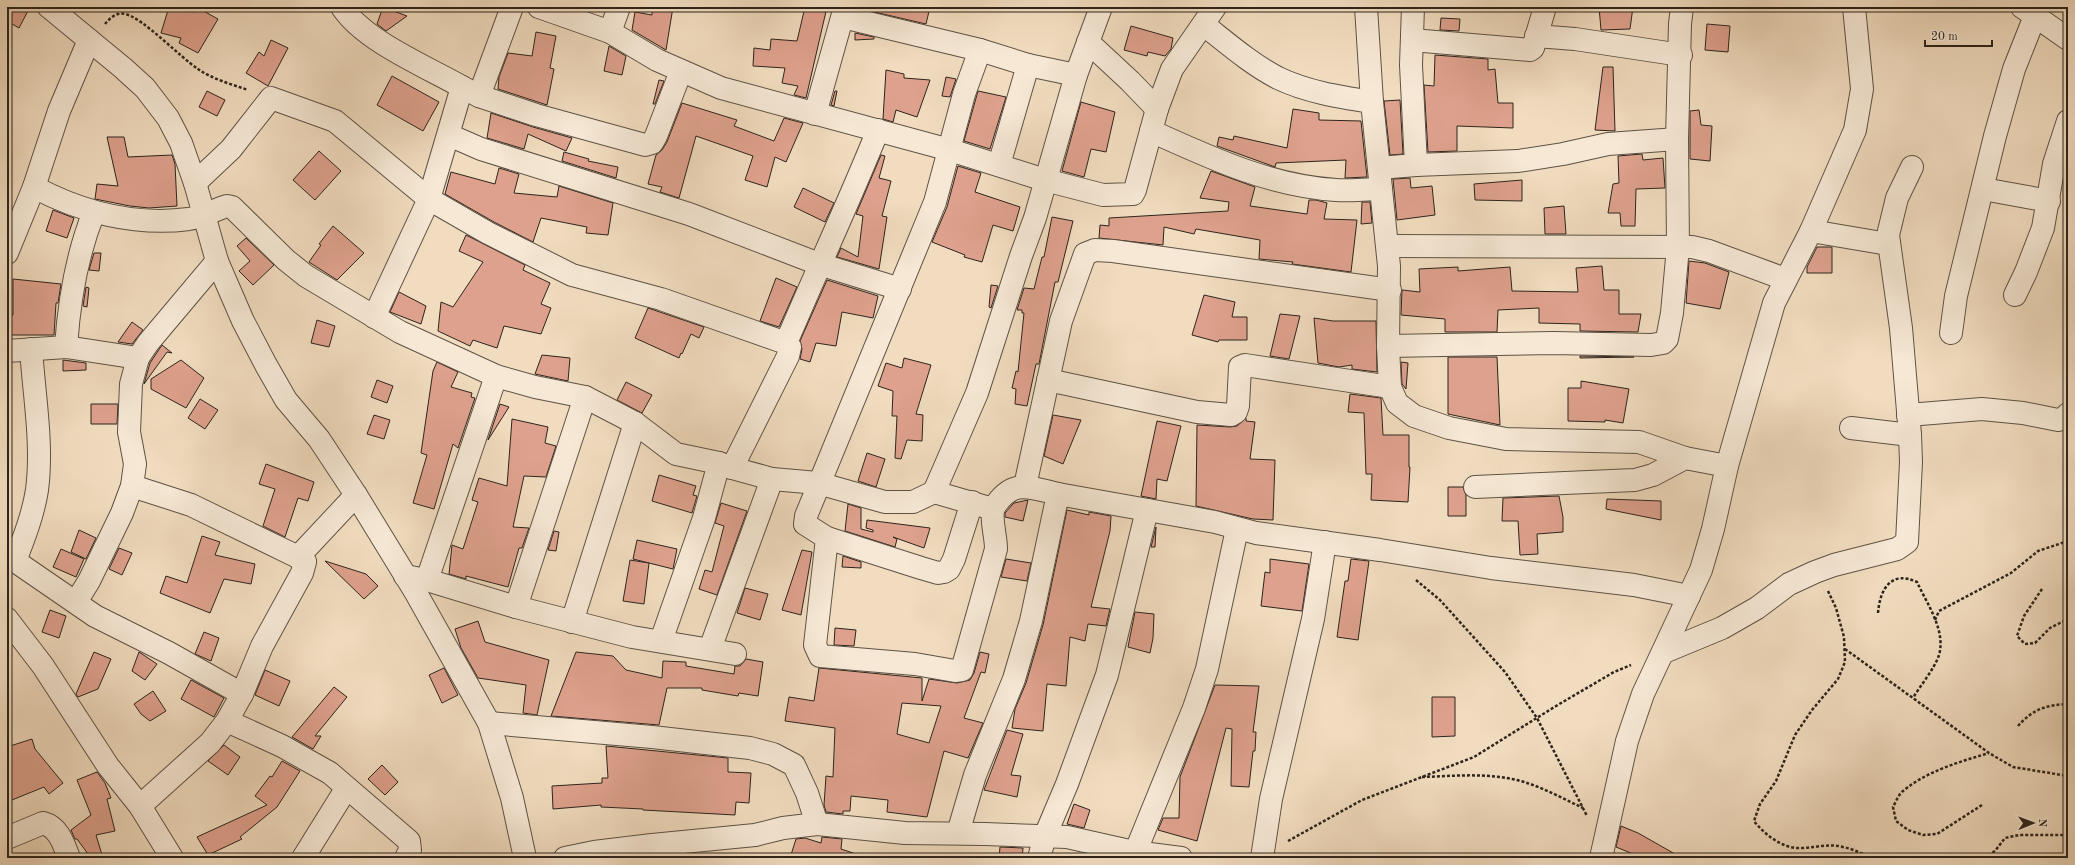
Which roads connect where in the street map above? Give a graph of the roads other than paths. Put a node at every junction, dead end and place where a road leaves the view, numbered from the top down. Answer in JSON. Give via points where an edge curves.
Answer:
{"nodes":[{"id":1,"x":49,"y":7,"type":"edge"},
{"id":2,"x":342,"y":7,"type":"edge"},
{"id":3,"x":512,"y":7,"type":"edge"},
{"id":4,"x":539,"y":7,"type":"edge"},
{"id":5,"x":618,"y":7,"type":"edge"},
{"id":6,"x":1101,"y":7,"type":"edge"},
{"id":7,"x":1366,"y":7,"type":"edge"},
{"id":8,"x":1413,"y":7,"type":"edge"},
{"id":9,"x":1545,"y":7,"type":"edge"},
{"id":10,"x":1682,"y":7,"type":"edge"},
{"id":11,"x":1854,"y":7,"type":"edge"},
{"id":12,"x":844,"y":10,"type":"edge"},
{"id":13,"x":2029,"y":11,"type":"edge"},
{"id":14,"x":1209,"y":16,"type":"edge"},
{"id":15,"x":610,"y":32,"type":"junction"},
{"id":16,"x":1536,"y":36,"type":"junction"},
{"id":17,"x":2068,"y":39,"type":"edge"},
{"id":18,"x":90,"y":40,"type":"junction"},
{"id":19,"x":1412,"y":40,"type":"junction"},
{"id":20,"x":1088,"y":42,"type":"junction"},
{"id":21,"x":980,"y":50,"type":"junction"},
{"id":22,"x":1681,"y":55,"type":"junction"},
{"id":23,"x":1028,"y":65,"type":"junction"},
{"id":24,"x":681,"y":71,"type":"junction"},
{"id":25,"x":1076,"y":75,"type":"junction"},
{"id":26,"x":471,"y":91,"type":"junction"},
{"id":27,"x":1372,"y":102,"type":"junction"},
{"id":28,"x":1157,"y":109,"type":"junction"},
{"id":29,"x":815,"y":114,"type":"junction"},
{"id":30,"x":2068,"y":121,"type":"edge"},
{"id":31,"x":878,"y":130,"type":"junction"},
{"id":32,"x":1152,"y":131,"type":"junction"},
{"id":33,"x":449,"y":136,"type":"junction"},
{"id":34,"x":1677,"y":139,"type":"junction"},
{"id":35,"x":950,"y":150,"type":"junction"},
{"id":36,"x":999,"y":165,"type":"junction"},
{"id":37,"x":1416,"y":166,"type":"junction"},
{"id":38,"x":1912,"y":167,"type":"dead end"},
{"id":39,"x":1380,"y":179,"type":"junction"},
{"id":40,"x":1045,"y":180,"type":"junction"},
{"id":41,"x":196,"y":183,"type":"junction"},
{"id":42,"x":34,"y":187,"type":"junction"},
{"id":43,"x":1983,"y":188,"type":"junction"},
{"id":44,"x":429,"y":199,"type":"junction"},
{"id":45,"x":2048,"y":201,"type":"junction"},
{"id":46,"x":94,"y":212,"type":"junction"},
{"id":47,"x":204,"y":214,"type":"junction"},
{"id":48,"x":1811,"y":231,"type":"junction"},
{"id":49,"x":1888,"y":244,"type":"junction"},
{"id":50,"x":1388,"y":246,"type":"junction"},
{"id":51,"x":1678,"y":247,"type":"junction"},
{"id":52,"x":7,"y":253,"type":"edge"},
{"id":53,"x":217,"y":261,"type":"junction"},
{"id":54,"x":819,"y":264,"type":"junction"},
{"id":55,"x":1785,"y":279,"type":"junction"},
{"id":56,"x":900,"y":289,"type":"junction"},
{"id":57,"x":1390,"y":290,"type":"junction"},
{"id":58,"x":2015,"y":295,"type":"dead end"},
{"id":59,"x":374,"y":316,"type":"junction"},
{"id":60,"x":1951,"y":333,"type":"dead end"},
{"id":61,"x":786,"y":343,"type":"junction"},
{"id":62,"x":1388,"y":346,"type":"junction"},
{"id":63,"x":66,"y":347,"type":"junction"},
{"id":64,"x":31,"y":349,"type":"junction"},
{"id":65,"x":7,"y":351,"type":"edge"},
{"id":66,"x":138,"y":358,"type":"junction"},
{"id":67,"x":496,"y":376,"type":"junction"},
{"id":68,"x":1048,"y":380,"type":"junction"},
{"id":69,"x":1390,"y":387,"type":"junction"},
{"id":70,"x":585,"y":397,"type":"junction"},
{"id":71,"x":2068,"y":414,"type":"edge"},
{"id":72,"x":635,"y":423,"type":"junction"},
{"id":73,"x":1909,"y":425,"type":"junction"},
{"id":74,"x":1851,"y":428,"type":"dead end"},
{"id":75,"x":1685,"y":458,"type":"junction"},
{"id":76,"x":725,"y":465,"type":"junction"},
{"id":77,"x":1727,"y":466,"type":"junction"},
{"id":78,"x":772,"y":479,"type":"junction"},
{"id":79,"x":818,"y":483,"type":"junction"},
{"id":80,"x":132,"y":486,"type":"junction"},
{"id":81,"x":1025,"y":486,"type":"junction"},
{"id":82,"x":1475,"y":487,"type":"dead end"},
{"id":83,"x":934,"y":492,"type":"junction"},
{"id":84,"x":1058,"y":494,"type":"junction"},
{"id":85,"x":356,"y":496,"type":"junction"},
{"id":86,"x":972,"y":502,"type":"junction"},
{"id":87,"x":993,"y":509,"type":"junction"},
{"id":88,"x":1147,"y":510,"type":"junction"},
{"id":89,"x":1237,"y":529,"type":"junction"},
{"id":90,"x":827,"y":538,"type":"junction"},
{"id":91,"x":1325,"y":542,"type":"junction"},
{"id":92,"x":11,"y":557,"type":"edge"},
{"id":93,"x":298,"y":557,"type":"junction"},
{"id":94,"x":405,"y":576,"type":"junction"},
{"id":95,"x":427,"y":580,"type":"junction"},
{"id":96,"x":1689,"y":596,"type":"junction"},
{"id":97,"x":76,"y":602,"type":"junction"},
{"id":98,"x":516,"y":607,"type":"junction"},
{"id":99,"x":7,"y":620,"type":"edge"},
{"id":100,"x":572,"y":622,"type":"junction"},
{"id":101,"x":661,"y":641,"type":"junction"},
{"id":102,"x":710,"y":649,"type":"junction"},
{"id":103,"x":1664,"y":652,"type":"junction"},
{"id":104,"x":735,"y":654,"type":"dead end"},
{"id":105,"x":242,"y":694,"type":"junction"},
{"id":106,"x":227,"y":721,"type":"junction"},
{"id":107,"x":489,"y":723,"type":"junction"},
{"id":108,"x":346,"y":789,"type":"junction"},
{"id":109,"x":140,"y":806,"type":"junction"},
{"id":110,"x":816,"y":824,"type":"junction"},
{"id":111,"x":9,"y":832,"type":"edge"},
{"id":112,"x":958,"y":833,"type":"junction"},
{"id":113,"x":1045,"y":836,"type":"junction"},
{"id":114,"x":1134,"y":855,"type":"edge"},
{"id":115,"x":1608,"y":855,"type":"edge"},
{"id":116,"x":69,"y":858,"type":"edge"},
{"id":117,"x":172,"y":858,"type":"edge"},
{"id":118,"x":303,"y":858,"type":"edge"},
{"id":119,"x":406,"y":858,"type":"edge"},
{"id":120,"x":525,"y":858,"type":"edge"},
{"id":121,"x":565,"y":858,"type":"edge"},
{"id":122,"x":1039,"y":858,"type":"edge"},
{"id":123,"x":1181,"y":858,"type":"edge"},
{"id":124,"x":1262,"y":858,"type":"edge"}],
"edges":[{"from":1,"to":18,"type":"street"},
{"from":2,"to":26,"type":"street","via":[[357,25],[386,45]]},
{"from":3,"to":26,"type":"street"},
{"from":4,"to":15,"type":"street"},
{"from":5,"to":15,"type":"street"},
{"from":6,"to":20,"type":"street"},
{"from":7,"to":27,"type":"street"},
{"from":8,"to":19,"type":"street"},
{"from":9,"to":16,"type":"street"},
{"from":10,"to":22,"type":"street"},
{"from":11,"to":48,"type":"street","via":[[1862,89],[1859,110],[1846,153]]},
{"from":12,"to":21,"type":"street"},
{"from":12,"to":29,"type":"street"},
{"from":13,"to":17,"type":"street"},
{"from":13,"to":43,"type":"street","via":[[1994,136]]},
{"from":14,"to":27,"type":"street","via":[[1252,62],[1278,78],[1304,88]]},
{"from":14,"to":28,"type":"street","via":[[1172,69]]},
{"from":15,"to":24,"type":"street","via":[[656,60]]},
{"from":16,"to":19,"type":"street","via":[[1533,48],[1526,50]]},
{"from":16,"to":22,"type":"street","via":[[1575,39]]},
{"from":18,"to":41,"type":"street","via":[[145,88],[168,118],[181,143]]},
{"from":18,"to":42,"type":"street","via":[[59,111]]},
{"from":19,"to":37,"type":"street","via":[[1412,114]]},
{"from":20,"to":25,"type":"street"},
{"from":20,"to":28,"type":"street"},
{"from":21,"to":23,"type":"street"},
{"from":21,"to":35,"type":"street","via":[[964,94]]},
{"from":22,"to":34,"type":"street"},
{"from":23,"to":25,"type":"street"},
{"from":23,"to":36,"type":"street"},
{"from":24,"to":26,"type":"street","via":[[656,136],[652,143],[645,144],[536,115]]},
{"from":24,"to":29,"type":"street","via":[[721,88]]},
{"from":25,"to":40,"type":"street"},
{"from":26,"to":33,"type":"street"},
{"from":27,"to":39,"type":"street"},
{"from":28,"to":32,"type":"street"},
{"from":29,"to":31,"type":"street"},
{"from":30,"to":45,"type":"street","via":[[2054,164]]},
{"from":31,"to":35,"type":"street"},
{"from":31,"to":54,"type":"street","via":[[853,192]]},
{"from":32,"to":39,"type":"street","via":[[1212,159],[1297,186],[1338,191]]},
{"from":32,"to":40,"type":"street","via":[[1133,194],[1103,195]]},
{"from":33,"to":44,"type":"street"},
{"from":33,"to":54,"type":"street","via":[[488,151],[689,214],[756,242]]},
{"from":34,"to":37,"type":"street","via":[[1608,144],[1518,161]]},
{"from":34,"to":51,"type":"street"},
{"from":35,"to":36,"type":"street"},
{"from":35,"to":56,"type":"street","via":[[934,202]]},
{"from":36,"to":40,"type":"street"},
{"from":37,"to":39,"type":"street"},
{"from":38,"to":49,"type":"street","via":[[1892,211]]},
{"from":39,"to":50,"type":"street"},
{"from":40,"to":83,"type":"street","via":[[1035,218],[977,393]]},
{"from":41,"to":44,"type":"street","via":[[231,149],[271,98],[316,113],[343,126]]},
{"from":41,"to":47,"type":"street"},
{"from":42,"to":46,"type":"street","via":[[56,199]]},
{"from":42,"to":52,"type":"street"},
{"from":43,"to":45,"type":"street"},
{"from":43,"to":60,"type":"street","via":[[1956,296]]},
{"from":44,"to":59,"type":"street"},
{"from":44,"to":61,"type":"street","via":[[572,275],[661,299]]},
{"from":45,"to":58,"type":"street","via":[[2043,228]]},
{"from":46,"to":47,"type":"street","via":[[114,217],[160,220],[189,219]]},
{"from":46,"to":63,"type":"street","via":[[86,232],[72,298]]},
{"from":47,"to":53,"type":"street"},
{"from":47,"to":59,"type":"street","via":[[227,206],[232,207],[306,276]]},
{"from":48,"to":49,"type":"street"},
{"from":48,"to":55,"type":"street"},
{"from":49,"to":73,"type":"street","via":[[1901,328]]},
{"from":50,"to":51,"type":"street"},
{"from":50,"to":57,"type":"street"},
{"from":51,"to":55,"type":"street","via":[[1710,251]]},
{"from":51,"to":62,"type":"street","via":[[1670,334],[1663,343]]},
{"from":53,"to":66,"type":"street"},
{"from":53,"to":85,"type":"street","via":[[243,321],[286,400],[319,439]]},
{"from":54,"to":56,"type":"street"},
{"from":54,"to":61,"type":"street"},
{"from":55,"to":77,"type":"street","via":[[1774,303]]},
{"from":56,"to":79,"type":"street"},
{"from":57,"to":62,"type":"street"},
{"from":57,"to":68,"type":"street","via":[[1113,250],[1089,251],[1085,254],[1061,321]]},
{"from":59,"to":67,"type":"street","via":[[407,336]]},
{"from":61,"to":76,"type":"street","via":[[790,350],[788,356]]},
{"from":62,"to":69,"type":"street"},
{"from":63,"to":64,"type":"street"},
{"from":63,"to":66,"type":"street"},
{"from":64,"to":65,"type":"street"},
{"from":64,"to":92,"type":"street","via":[[39,449],[37,491],[27,530]]},
{"from":66,"to":80,"type":"street","via":[[131,384],[129,410],[129,432],[135,464]]},
{"from":67,"to":70,"type":"street"},
{"from":67,"to":95,"type":"street"},
{"from":68,"to":69,"type":"street","via":[[1197,412],[1231,415],[1236,412],[1238,406],[1240,367],[1244,365]]},
{"from":68,"to":81,"type":"street"},
{"from":69,"to":75,"type":"street","via":[[1397,403],[1407,412],[1429,423],[1449,428],[1506,439],[1639,442]]},
{"from":70,"to":72,"type":"street"},
{"from":70,"to":98,"type":"street"},
{"from":71,"to":73,"type":"street","via":[[2058,420],[1982,409]]},
{"from":72,"to":76,"type":"street","via":[[676,454]]},
{"from":72,"to":100,"type":"street"},
{"from":73,"to":74,"type":"street"},
{"from":73,"to":103,"type":"street","via":[[1911,462],[1907,542],[1897,549],[1815,572],[1789,584],[1757,608],[1722,628]]},
{"from":75,"to":77,"type":"street"},
{"from":75,"to":82,"type":"street","via":[[1653,475],[1635,480]]},
{"from":76,"to":78,"type":"street"},
{"from":76,"to":101,"type":"street"},
{"from":77,"to":96,"type":"street","via":[[1713,529]]},
{"from":78,"to":79,"type":"street"},
{"from":78,"to":102,"type":"street"},
{"from":79,"to":83,"type":"street","via":[[885,502],[913,502]]},
{"from":79,"to":90,"type":"street","via":[[804,522]]},
{"from":80,"to":93,"type":"street","via":[[191,505]]},
{"from":80,"to":97,"type":"street","via":[[122,514]]},
{"from":81,"to":84,"type":"street"},
{"from":81,"to":87,"type":"street","via":[[1000,497]]},
{"from":83,"to":86,"type":"street"},
{"from":84,"to":88,"type":"street"},
{"from":84,"to":112,"type":"street","via":[[1024,643],[1007,697],[975,775]]},
{"from":85,"to":93,"type":"street"},
{"from":85,"to":94,"type":"street"},
{"from":86,"to":87,"type":"street"},
{"from":86,"to":90,"type":"street","via":[[954,559],[949,569],[944,572],[921,568]]},
{"from":87,"to":90,"type":"street","via":[[991,520],[996,550],[965,666],[960,671],[915,664],[820,656],[814,645]]},
{"from":88,"to":89,"type":"street","via":[[1215,522]]},
{"from":88,"to":113,"type":"street","via":[[1107,675]]},
{"from":89,"to":91,"type":"street"},
{"from":89,"to":114,"type":"street","via":[[1207,669],[1194,708]]},
{"from":91,"to":96,"type":"street","via":[[1491,568],[1634,585]]},
{"from":91,"to":124,"type":"street","via":[[1313,619],[1271,799]]},
{"from":92,"to":97,"type":"street"},
{"from":93,"to":105,"type":"street","via":[[305,562],[305,568],[262,646]]},
{"from":94,"to":95,"type":"street"},
{"from":94,"to":107,"type":"street"},
{"from":95,"to":98,"type":"street"},
{"from":96,"to":103,"type":"street"},
{"from":97,"to":105,"type":"street","via":[[95,616],[169,653]]},
{"from":98,"to":100,"type":"street"},
{"from":99,"to":109,"type":"street","via":[[43,666],[108,766]]},
{"from":100,"to":101,"type":"street","via":[[632,638]]},
{"from":101,"to":102,"type":"street"},
{"from":102,"to":104,"type":"street"},
{"from":103,"to":115,"type":"street","via":[[1643,694],[1627,740]]},
{"from":105,"to":106,"type":"street"},
{"from":106,"to":108,"type":"street","via":[[310,761],[330,773]]},
{"from":106,"to":109,"type":"street","via":[[210,743]]},
{"from":107,"to":110,"type":"street","via":[[652,737],[750,748],[773,754],[794,765],[806,788]]},
{"from":107,"to":120,"type":"street","via":[[512,798]]},
{"from":108,"to":118,"type":"street"},
{"from":108,"to":119,"type":"street","via":[[409,841],[410,850]]},
{"from":109,"to":117,"type":"street"},
{"from":110,"to":112,"type":"street","via":[[905,833]]},
{"from":110,"to":121,"type":"street","via":[[755,835],[594,852]]},
{"from":111,"to":116,"type":"street","via":[[47,824],[60,837]]},
{"from":112,"to":113,"type":"street"},
{"from":113,"to":114,"type":"street","via":[[1067,837]]},
{"from":113,"to":122,"type":"street"},
{"from":114,"to":123,"type":"street"}]}
